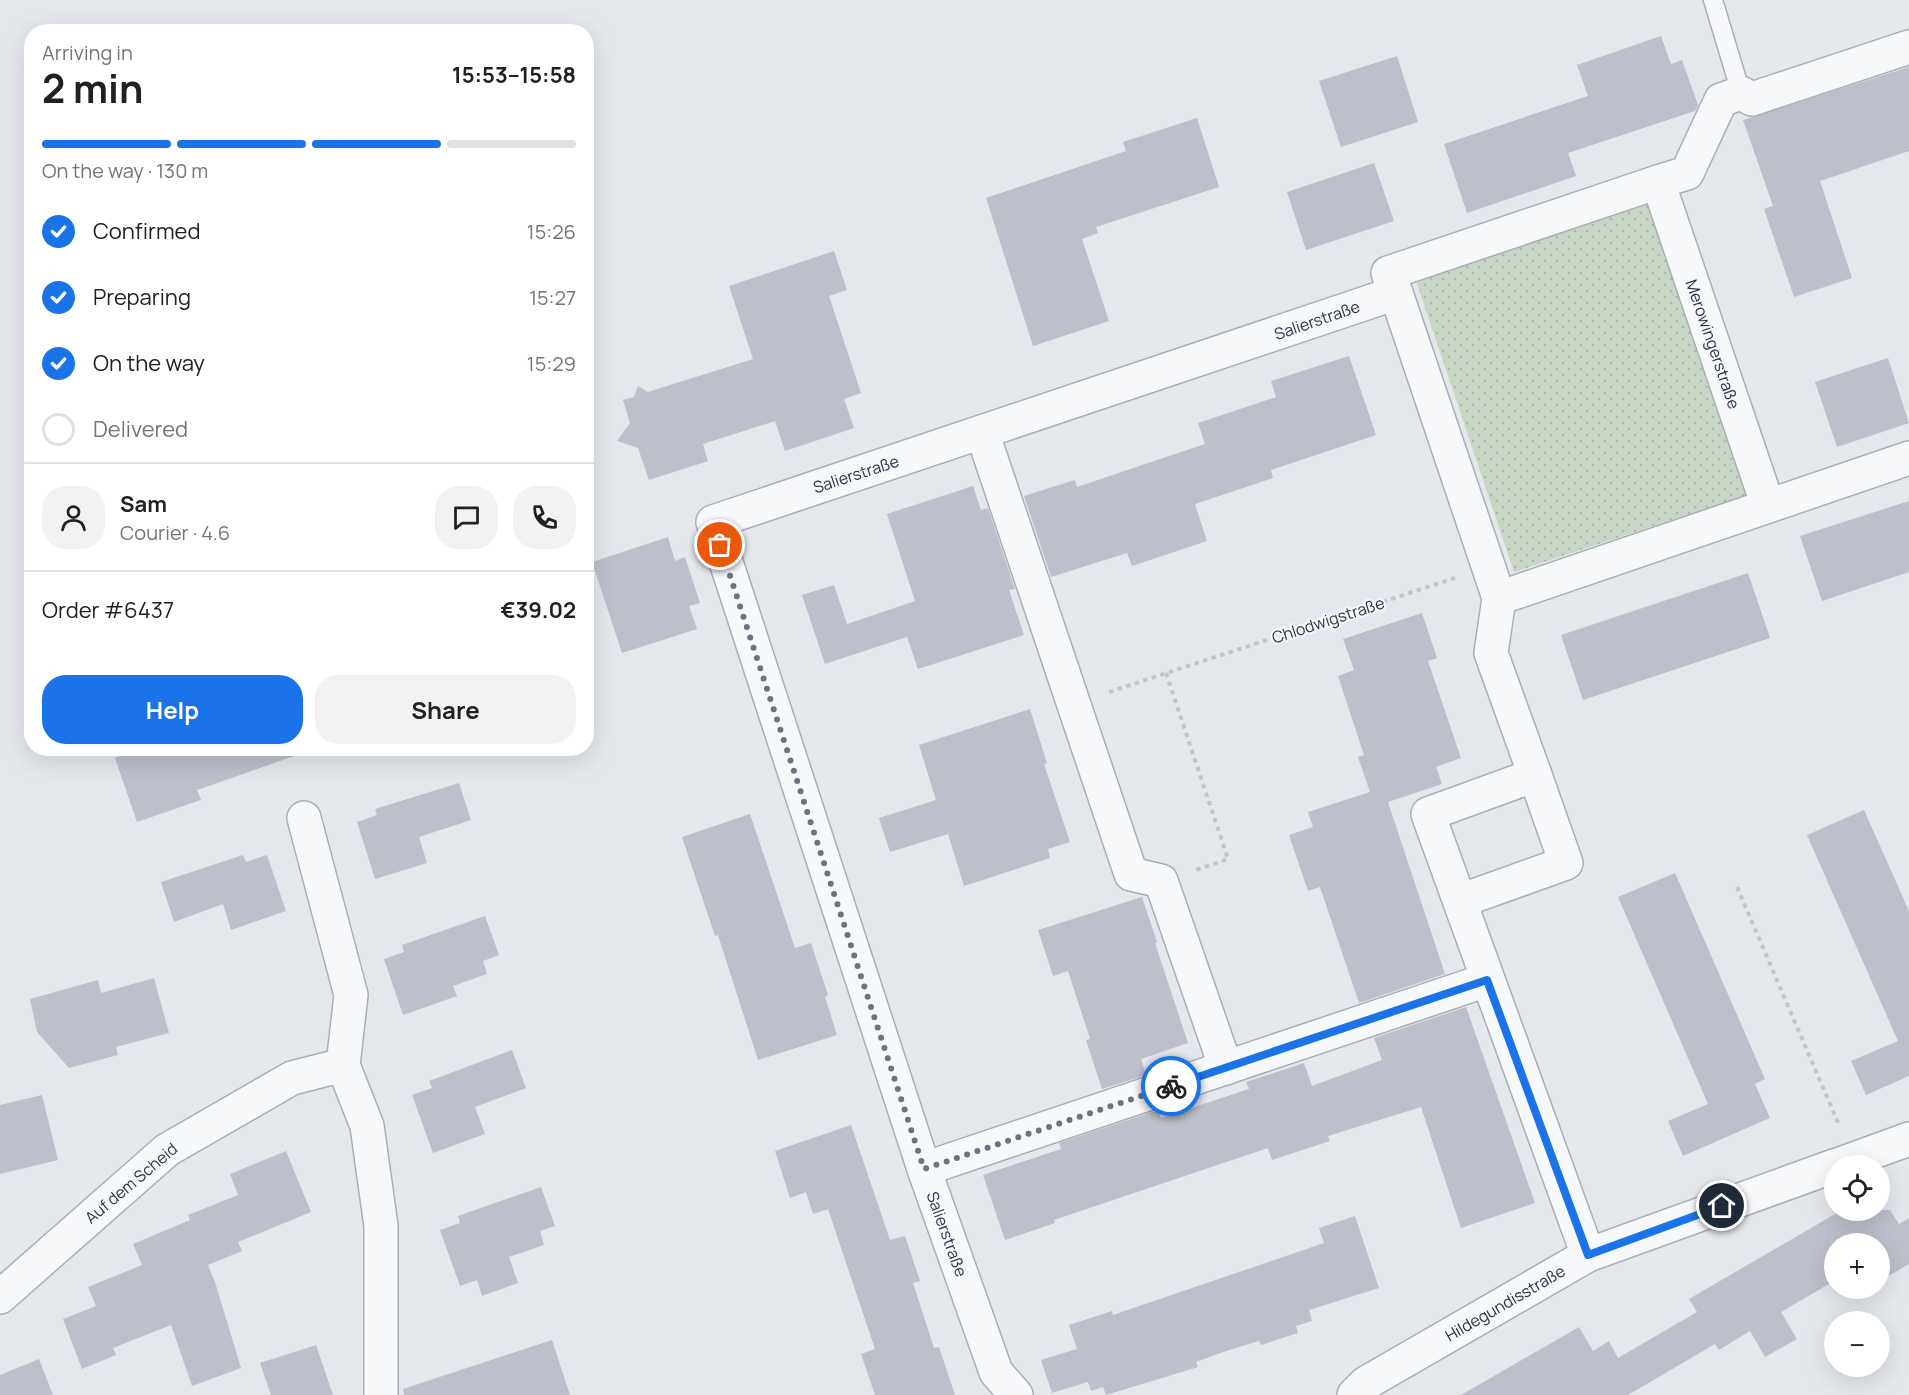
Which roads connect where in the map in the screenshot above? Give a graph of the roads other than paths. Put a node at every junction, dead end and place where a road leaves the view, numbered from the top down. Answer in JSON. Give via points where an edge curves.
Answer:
{"nodes":[{"id":1,"x":1713,"y":0,"type":"edge"},
{"id":2,"x":1909,"y":47,"type":"edge"},
{"id":3,"x":1740,"y":93,"type":"junction"},
{"id":4,"x":1658,"y":182,"type":"junction"},
{"id":5,"x":1396,"y":293,"type":"junction"},
{"id":6,"x":982,"y":432,"type":"junction"},
{"id":7,"x":1909,"y":458,"type":"edge"},
{"id":8,"x":1768,"y":506,"type":"junction"},
{"id":9,"x":1499,"y":598,"type":"junction"},
{"id":10,"x":1535,"y":776,"type":"junction"},
{"id":11,"x":304,"y":818,"type":"dead end"},
{"id":12,"x":1460,"y":901,"type":"junction"},
{"id":13,"x":1487,"y":980,"type":"junction"},
{"id":14,"x":343,"y":1065,"type":"junction"},
{"id":15,"x":1226,"y":1068,"type":"junction"},
{"id":16,"x":1909,"y":1138,"type":"edge"},
{"id":17,"x":1863,"y":1155,"type":"edge"},
{"id":18,"x":924,"y":1169,"type":"junction"},
{"id":19,"x":1824,"y":1169,"type":"edge"},
{"id":20,"x":1588,"y":1255,"type":"junction"},
{"id":21,"x":0,"y":1296,"type":"edge"},
{"id":22,"x":381,"y":1395,"type":"edge"},
{"id":23,"x":1016,"y":1395,"type":"edge"},
{"id":24,"x":1354,"y":1395,"type":"edge"}],
"edges":[{"from":1,"to":3,"type":"lane"},
{"from":2,"to":3,"type":"street","via":[[1752,99]]},
{"from":3,"to":4,"type":"street","via":[[1721,100],[1687,173]]},
{"from":4,"to":5,"type":"street","via":[[1388,273]]},
{"from":4,"to":8,"type":"street","name":"Merowingerstraße"},
{"from":5,"to":6,"type":"street","name":"Salierstraße"},
{"from":5,"to":9,"type":"street"},
{"from":6,"to":15,"type":"street","via":[[1131,874],[1161,881]]},
{"from":6,"to":18,"type":"street","name":"Salierstraße","via":[[713,522]]},
{"from":7,"to":8,"type":"street"},
{"from":8,"to":9,"type":"street"},
{"from":9,"to":10,"type":"street","via":[[1491,653]]},
{"from":10,"to":12,"type":"street","via":[[1566,863]]},
{"from":10,"to":12,"type":"street","via":[[1428,814]]},
{"from":11,"to":14,"type":"street","via":[[351,995]]},
{"from":12,"to":13,"type":"street"},
{"from":13,"to":15,"type":"street"},
{"from":13,"to":20,"type":"street"},
{"from":14,"to":21,"type":"street","name":"Auf dem Scheid","via":[[292,1078],[167,1150]]},
{"from":14,"to":22,"type":"street","via":[[367,1126],[381,1226]]},
{"from":15,"to":18,"type":"street"},
{"from":16,"to":17,"type":"street","name":"Hildegundisstraße"},
{"from":18,"to":23,"type":"street","name":"Salierstraße","via":[[996,1372]]},
{"from":19,"to":20,"type":"street","name":"Hildegundisstraße"},
{"from":20,"to":24,"type":"street","name":"Hildegundisstraße","via":[[1366,1383]]}]}
